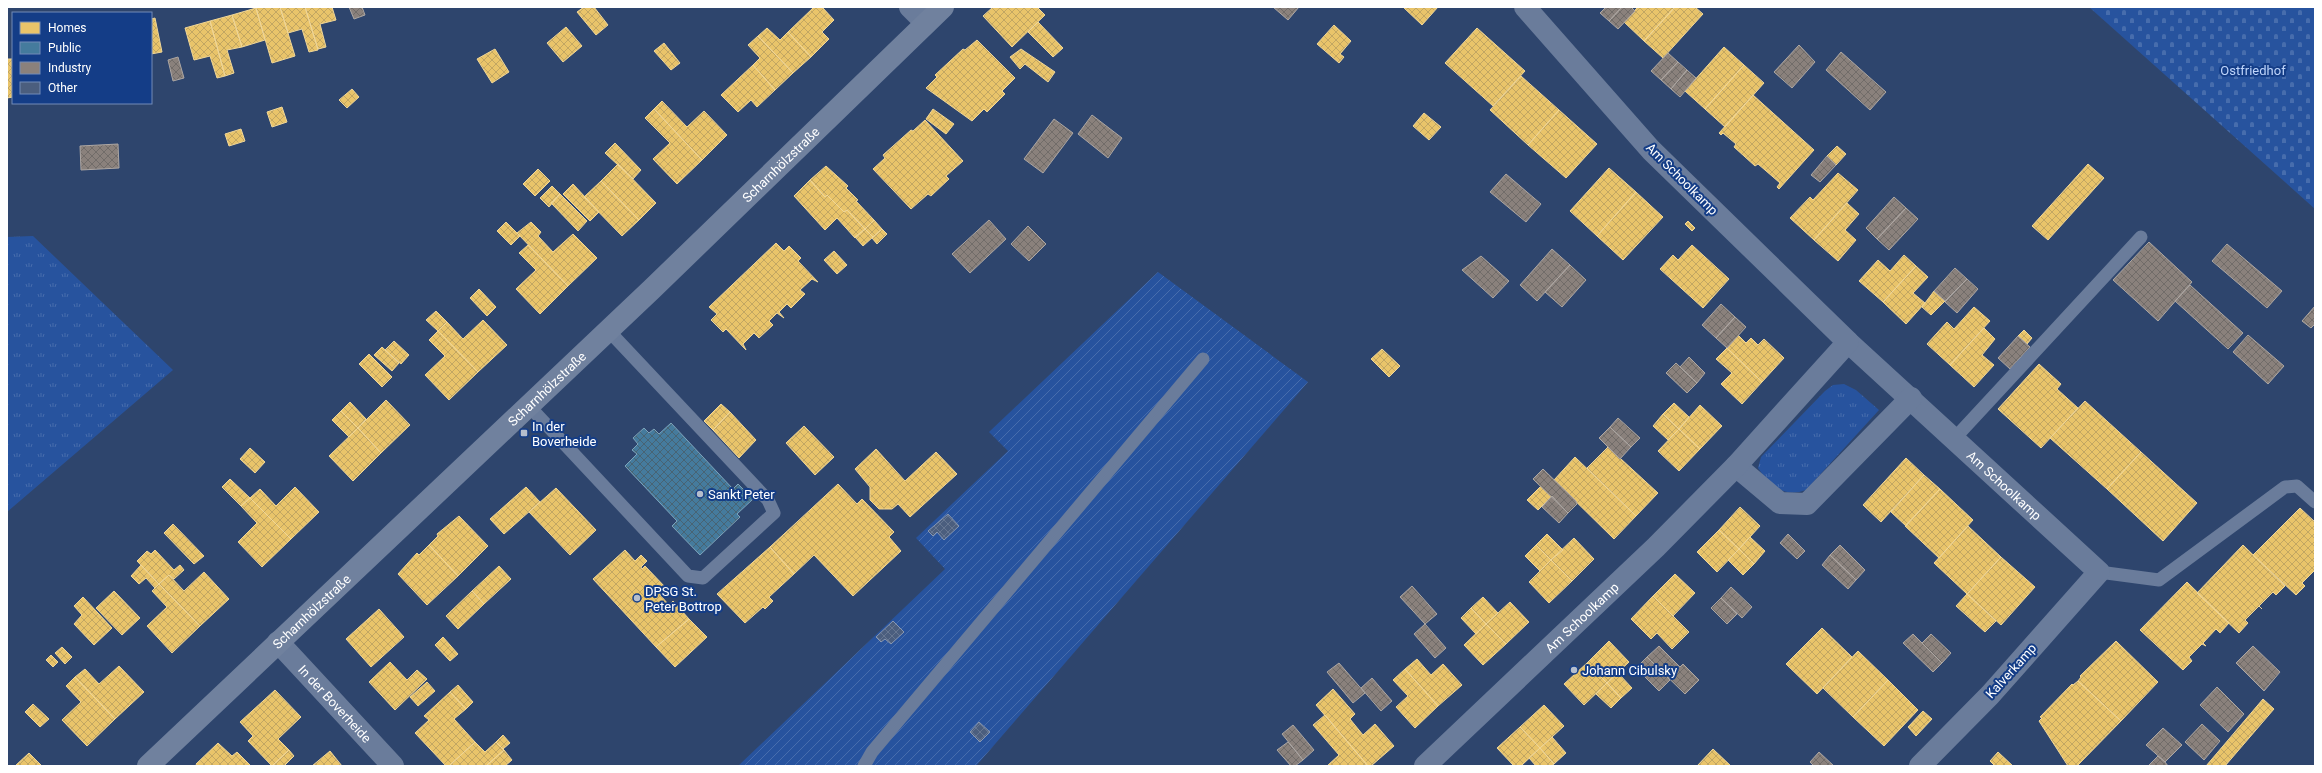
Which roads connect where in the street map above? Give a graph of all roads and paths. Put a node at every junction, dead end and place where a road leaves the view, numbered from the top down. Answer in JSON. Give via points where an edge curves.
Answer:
{"nodes":[{"id":1,"x":910,"y":7,"type":"edge"},
{"id":2,"x":943,"y":7,"type":"edge"},
{"id":3,"x":1525,"y":7,"type":"edge"},
{"id":4,"x":926,"y":23,"type":"junction"},
{"id":5,"x":2141,"y":237,"type":"dead end"},
{"id":6,"x":608,"y":330,"type":"junction"},
{"id":7,"x":1848,"y":342,"type":"junction"},
{"id":8,"x":1203,"y":359,"type":"dead end"},
{"id":9,"x":1910,"y":398,"type":"junction"},
{"id":10,"x":528,"y":405,"type":"junction"},
{"id":11,"x":1954,"y":439,"type":"junction"},
{"id":12,"x":1736,"y":466,"type":"junction"},
{"id":13,"x":2315,"y":502,"type":"edge"},
{"id":14,"x":2099,"y":572,"type":"junction"},
{"id":15,"x":278,"y":642,"type":"junction"},
{"id":16,"x":148,"y":766,"type":"edge"},
{"id":17,"x":393,"y":766,"type":"edge"},
{"id":18,"x":864,"y":766,"type":"edge"},
{"id":19,"x":1425,"y":766,"type":"edge"},
{"id":20,"x":1920,"y":766,"type":"edge"}],
"edges":[{"from":1,"to":4,"type":"street"},
{"from":2,"to":4,"type":"main road","name":"Scharnhölzstraße"},
{"from":3,"to":7,"type":"street","name":"Am Schoolkamp","via":[[1651,150]]},
{"from":4,"to":6,"type":"main road","name":"Scharnhölzstraße"},
{"from":5,"to":11,"type":"lane"},
{"from":6,"to":10,"type":"main road","name":"Scharnhölzstraße"},
{"from":6,"to":10,"type":"lane","via":[[768,500],[774,513],[704,578],[688,576]]},
{"from":7,"to":9,"type":"street","name":"Am Schoolkamp"},
{"from":7,"to":12,"type":"street","name":"Am Schoolkamp"},
{"from":8,"to":18,"type":"lane","via":[[872,752]]},
{"from":9,"to":11,"type":"street","name":"Am Schoolkamp"},
{"from":9,"to":12,"type":"street","via":[[1807,504],[1780,503]]},
{"from":10,"to":15,"type":"main road","name":"Scharnhölzstraße"},
{"from":11,"to":14,"type":"street","name":"Am Schoolkamp"},
{"from":12,"to":19,"type":"street","name":"Am Schoolkamp","via":[[1656,547]]},
{"from":13,"to":14,"type":"lane","via":[[2297,486],[2285,487],[2159,580]]},
{"from":14,"to":20,"type":"street","name":"Kalverkamp","via":[[1990,695]]},
{"from":15,"to":16,"type":"main road","name":"Scharnhölzstraße"},
{"from":15,"to":17,"type":"street","name":"In der Boverheide"}]}
